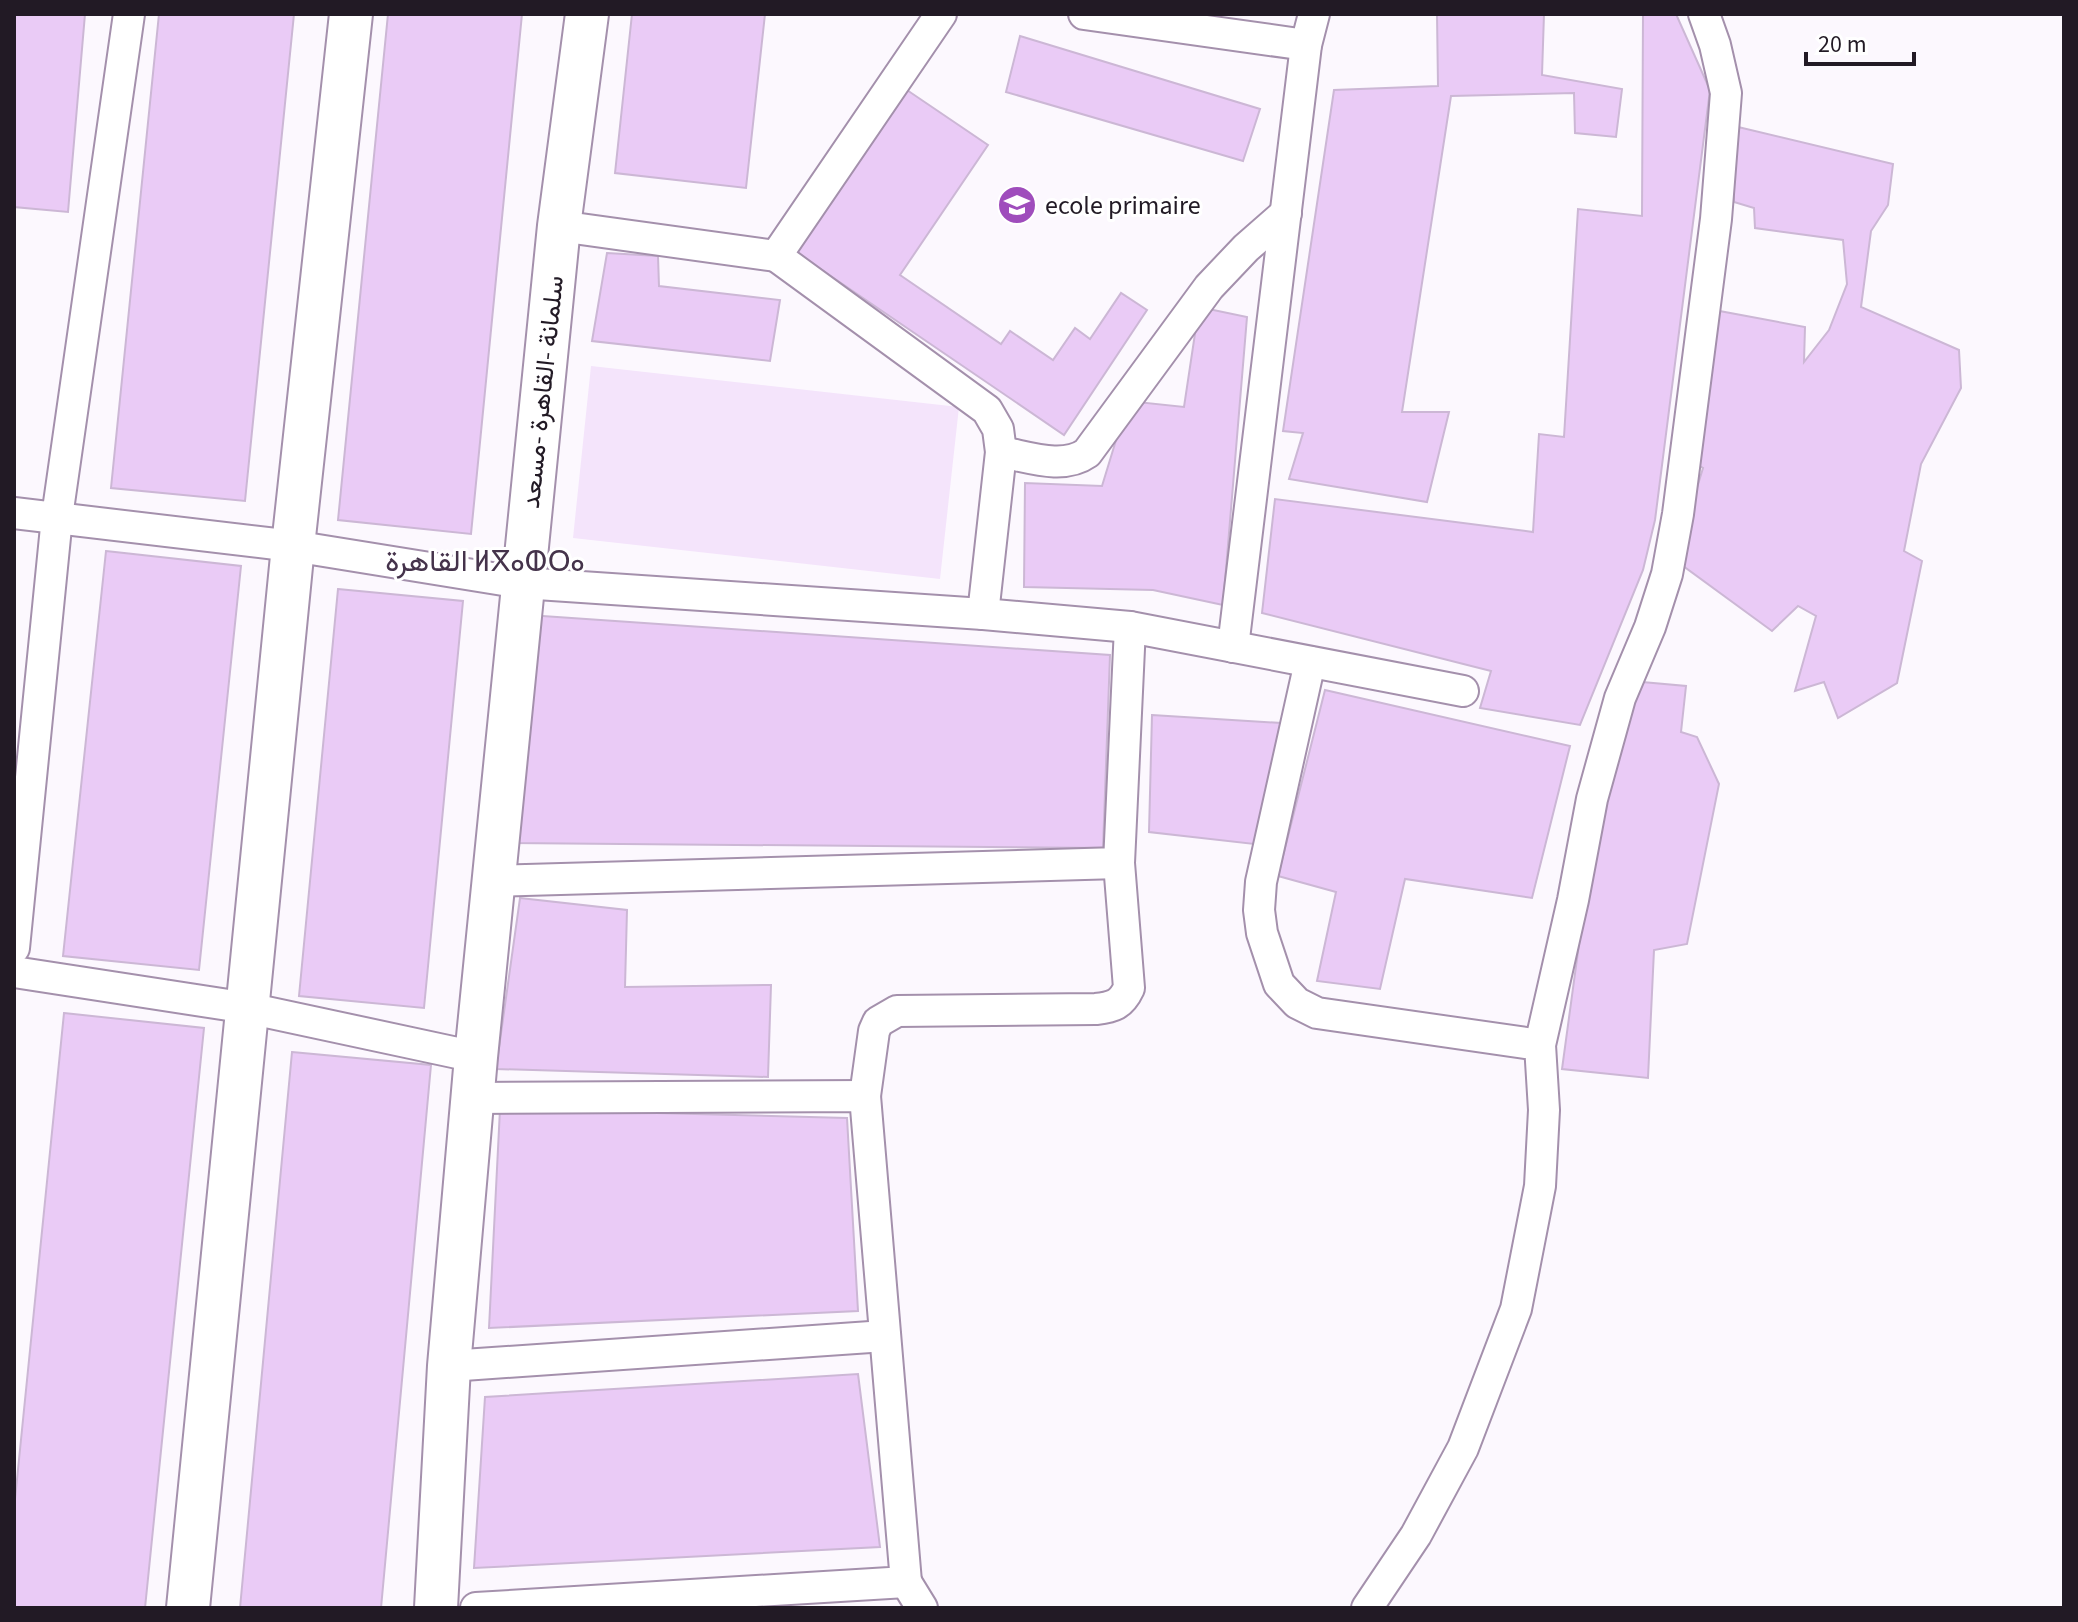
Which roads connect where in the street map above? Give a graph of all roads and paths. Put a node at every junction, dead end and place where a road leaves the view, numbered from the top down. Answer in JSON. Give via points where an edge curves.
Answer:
{"nodes":[{"id":1,"x":129,"y":14,"type":"edge"},
{"id":2,"x":351,"y":14,"type":"edge"},
{"id":3,"x":587,"y":14,"type":"edge"},
{"id":4,"x":941,"y":14,"type":"edge"},
{"id":5,"x":1084,"y":14,"type":"edge"},
{"id":6,"x":1314,"y":14,"type":"edge"},
{"id":7,"x":1704,"y":14,"type":"edge"},
{"id":8,"x":1306,"y":45,"type":"junction"},
{"id":9,"x":1286,"y":213,"type":"junction"},
{"id":10,"x":559,"y":226,"type":"junction"},
{"id":11,"x":776,"y":256,"type":"junction"},
{"id":12,"x":1001,"y":452,"type":"junction"},
{"id":13,"x":14,"y":513,"type":"edge"},
{"id":14,"x":57,"y":517,"type":"junction"},
{"id":15,"x":293,"y":546,"type":"junction"},
{"id":16,"x":522,"y":583,"type":"junction"},
{"id":17,"x":983,"y":614,"type":"junction"},
{"id":18,"x":1130,"y":627,"type":"junction"},
{"id":19,"x":1233,"y":647,"type":"junction"},
{"id":20,"x":1310,"y":662,"type":"junction"},
{"id":21,"x":1463,"y":691,"type":"dead end"},
{"id":22,"x":1119,"y":863,"type":"junction"},
{"id":23,"x":494,"y":881,"type":"junction"},
{"id":24,"x":14,"y":948,"type":"edge"},
{"id":25,"x":14,"y":972,"type":"edge"},
{"id":26,"x":248,"y":1008,"type":"junction"},
{"id":27,"x":1540,"y":1045,"type":"junction"},
{"id":28,"x":476,"y":1057,"type":"junction"},
{"id":29,"x":865,"y":1096,"type":"junction"},
{"id":30,"x":473,"y":1098,"type":"junction"},
{"id":31,"x":885,"y":1336,"type":"junction"},
{"id":32,"x":449,"y":1366,"type":"junction"},
{"id":33,"x":906,"y":1582,"type":"junction"},
{"id":34,"x":188,"y":1608,"type":"edge"},
{"id":35,"x":436,"y":1608,"type":"edge"},
{"id":36,"x":476,"y":1608,"type":"edge"},
{"id":37,"x":922,"y":1608,"type":"edge"},
{"id":38,"x":1367,"y":1608,"type":"edge"}],
"edges":[{"from":1,"to":14,"type":"street"},
{"from":2,"to":15,"type":"street"},
{"from":3,"to":10,"type":"street","name":"سلمانة -القاهرة -مسعد"},
{"from":4,"to":11,"type":"street"},
{"from":5,"to":8,"type":"street"},
{"from":6,"to":8,"type":"street"},
{"from":7,"to":27,"type":"street","via":[[1726,93],[1716,219],[1678,514],[1663,587],[1631,667],[1592,799]]},
{"from":8,"to":9,"type":"street"},
{"from":9,"to":12,"type":"street","via":[[1209,287],[1087,453],[1068,462]]},
{"from":9,"to":19,"type":"street"},
{"from":10,"to":11,"type":"street"},
{"from":10,"to":16,"type":"street","name":"سلمانة -القاهرة -مسعد"},
{"from":11,"to":12,"type":"street","via":[[987,410],[998,429]]},
{"from":12,"to":17,"type":"street"},
{"from":13,"to":14,"type":"street"},
{"from":14,"to":15,"type":"street"},
{"from":14,"to":24,"type":"street"},
{"from":15,"to":16,"type":"street"},
{"from":15,"to":26,"type":"street"},
{"from":16,"to":17,"type":"street"},
{"from":16,"to":23,"type":"street","name":"سلمانة -القاهرة -مسعد"},
{"from":17,"to":18,"type":"street"},
{"from":18,"to":19,"type":"street"},
{"from":18,"to":22,"type":"street"},
{"from":19,"to":20,"type":"street"},
{"from":20,"to":21,"type":"street"},
{"from":20,"to":27,"type":"street","via":[[1260,896],[1262,933],[1279,984],[1297,1003],[1317,1013]]},
{"from":22,"to":23,"type":"street"},
{"from":22,"to":29,"type":"street","via":[[1129,988],[1123,1002],[1096,1009],[897,1011],[878,1022],[874,1031]]},
{"from":23,"to":28,"type":"street","name":"سلمانة -القاهرة -مسعد"},
{"from":25,"to":26,"type":"street"},
{"from":26,"to":28,"type":"street"},
{"from":26,"to":34,"type":"street"},
{"from":27,"to":38,"type":"street","via":[[1540,1186],[1516,1309],[1463,1448],[1416,1535]]},
{"from":28,"to":30,"type":"street","name":"سلمانة -القاهرة -مسعد"},
{"from":29,"to":30,"type":"street"},
{"from":29,"to":31,"type":"street"},
{"from":30,"to":32,"type":"street","name":"سلمانة -القاهرة -مسعد"},
{"from":31,"to":32,"type":"street"},
{"from":31,"to":33,"type":"street"},
{"from":32,"to":35,"type":"street","name":"سلمانة -القاهرة -مسعد"},
{"from":33,"to":36,"type":"street"},
{"from":33,"to":37,"type":"street"}]}
